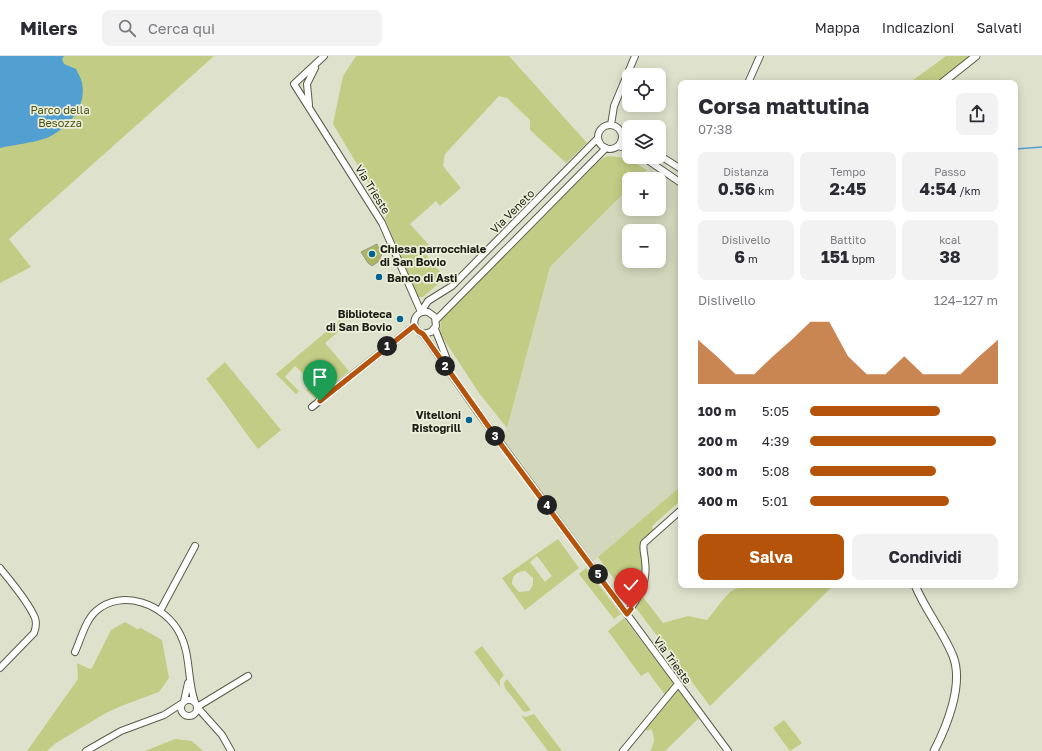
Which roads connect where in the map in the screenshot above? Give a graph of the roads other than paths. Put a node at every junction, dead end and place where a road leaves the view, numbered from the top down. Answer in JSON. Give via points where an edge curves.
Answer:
{"nodes":[{"id":1,"x":324,"y":56,"type":"edge"},
{"id":2,"x":635,"y":56,"type":"edge"},
{"id":3,"x":760,"y":56,"type":"edge"},
{"id":4,"x":976,"y":56,"type":"edge"},
{"id":5,"x":318,"y":63,"type":"junction"},
{"id":6,"x":749,"y":80,"type":"edge"},
{"id":7,"x":946,"y":80,"type":"edge"},
{"id":8,"x":310,"y":109,"type":"junction"},
{"id":9,"x":611,"y":125,"type":"junction"},
{"id":10,"x":622,"y":134,"type":"joint"},
{"id":11,"x":598,"y":138,"type":"junction"},
{"id":12,"x":618,"y":146,"type":"junction"},
{"id":13,"x":622,"y":147,"type":"edge"},
{"id":14,"x":606,"y":148,"type":"junction"},
{"id":15,"x":666,"y":159,"type":"edge"},
{"id":16,"x":653,"y":164,"type":"edge"},
{"id":17,"x":678,"y":167,"type":"edge"},
{"id":18,"x":678,"y":181,"type":"edge"},
{"id":19,"x":421,"y":312,"type":"junction"},
{"id":20,"x":436,"y":320,"type":"junction"},
{"id":21,"x":414,"y":326,"type":"junction"},
{"id":22,"x":434,"y":329,"type":"junction"},
{"id":23,"x":423,"y":334,"type":"junction"},
{"id":24,"x":460,"y":387,"type":"junction"},
{"id":25,"x":312,"y":408,"type":"dead end"},
{"id":26,"x":678,"y":513,"type":"edge"},
{"id":27,"x":195,"y":546,"type":"dead end"},
{"id":28,"x":0,"y":568,"type":"edge"},
{"id":29,"x":917,"y":588,"type":"edge"},
{"id":30,"x":160,"y":611,"type":"junction"},
{"id":31,"x":627,"y":614,"type":"junction"},
{"id":32,"x":75,"y":652,"type":"dead end"},
{"id":33,"x":0,"y":668,"type":"edge"},
{"id":34,"x":248,"y":676,"type":"dead end"},
{"id":35,"x":189,"y":678,"type":"junction"},
{"id":36,"x":678,"y":684,"type":"junction"},
{"id":37,"x":182,"y":703,"type":"junction"},
{"id":38,"x":196,"y":704,"type":"junction"},
{"id":39,"x":164,"y":715,"type":"junction"},
{"id":40,"x":188,"y":716,"type":"junction"},
{"id":41,"x":212,"y":725,"type":"junction"},
{"id":42,"x":86,"y":751,"type":"edge"},
{"id":43,"x":231,"y":751,"type":"edge"},
{"id":44,"x":623,"y":751,"type":"edge"},
{"id":45,"x":728,"y":751,"type":"edge"},
{"id":46,"x":934,"y":751,"type":"edge"}],
"edges":[{"from":1,"to":5,"type":"street"},
{"from":2,"to":9,"type":"street","via":[[614,106]]},
{"from":3,"to":6,"type":"street"},
{"from":4,"to":7,"type":"street"},
{"from":5,"to":8,"type":"street","via":[[307,84]]},
{"from":5,"to":8,"type":"street","name":"Via Trieste","via":[[294,84]]},
{"from":8,"to":19,"type":"street","name":"Via Trieste","via":[[382,223]]},
{"from":9,"to":10,"type":"street","via":[[617,127]]},
{"from":9,"to":11,"type":"street","via":[[603,127]]},
{"from":10,"to":12,"type":"street"},
{"from":11,"to":14,"type":"street","via":[[601,145]]},
{"from":11,"to":19,"type":"street","name":"Via Veneto","via":[[452,286],[428,301]]},
{"from":12,"to":13,"type":"street"},
{"from":12,"to":14,"type":"street"},
{"from":14,"to":20,"type":"street","name":"Via Veneto"},
{"from":15,"to":17,"type":"street"},
{"from":16,"to":18,"type":"street"},
{"from":19,"to":20,"type":"street","via":[[430,313]]},
{"from":19,"to":21,"type":"street","via":[[416,317]]},
{"from":20,"to":22,"type":"street"},
{"from":21,"to":23,"type":"street"},
{"from":21,"to":25,"type":"street"},
{"from":22,"to":23,"type":"street"},
{"from":22,"to":24,"type":"street"},
{"from":23,"to":24,"type":"street"},
{"from":24,"to":31,"type":"street","name":"Via Trieste"},
{"from":26,"to":31,"type":"street","via":[[644,543],[645,581]]},
{"from":27,"to":30,"type":"street"},
{"from":28,"to":33,"type":"street","via":[[35,618],[36,627],[34,633]]},
{"from":29,"to":46,"type":"street","via":[[952,654],[956,668],[955,695]]},
{"from":30,"to":32,"type":"street","via":[[133,600],[112,601],[95,612]]},
{"from":30,"to":35,"type":"street","via":[[180,632],[188,656]]},
{"from":31,"to":36,"type":"street","name":"Via Trieste"},
{"from":34,"to":38,"type":"street"},
{"from":35,"to":37,"type":"street"},
{"from":35,"to":38,"type":"street"},
{"from":36,"to":44,"type":"street"},
{"from":36,"to":45,"type":"street","name":"Via Trieste"},
{"from":37,"to":38,"type":"street","via":[[190,700]]},
{"from":37,"to":39,"type":"street"},
{"from":37,"to":40,"type":"street","via":[[181,711]]},
{"from":38,"to":40,"type":"street","via":[[194,715]]},
{"from":38,"to":41,"type":"street"},
{"from":39,"to":40,"type":"street"},
{"from":39,"to":42,"type":"street","via":[[121,731]]},
{"from":40,"to":41,"type":"street","via":[[204,719]]},
{"from":41,"to":43,"type":"street","via":[[222,735]]}]}
